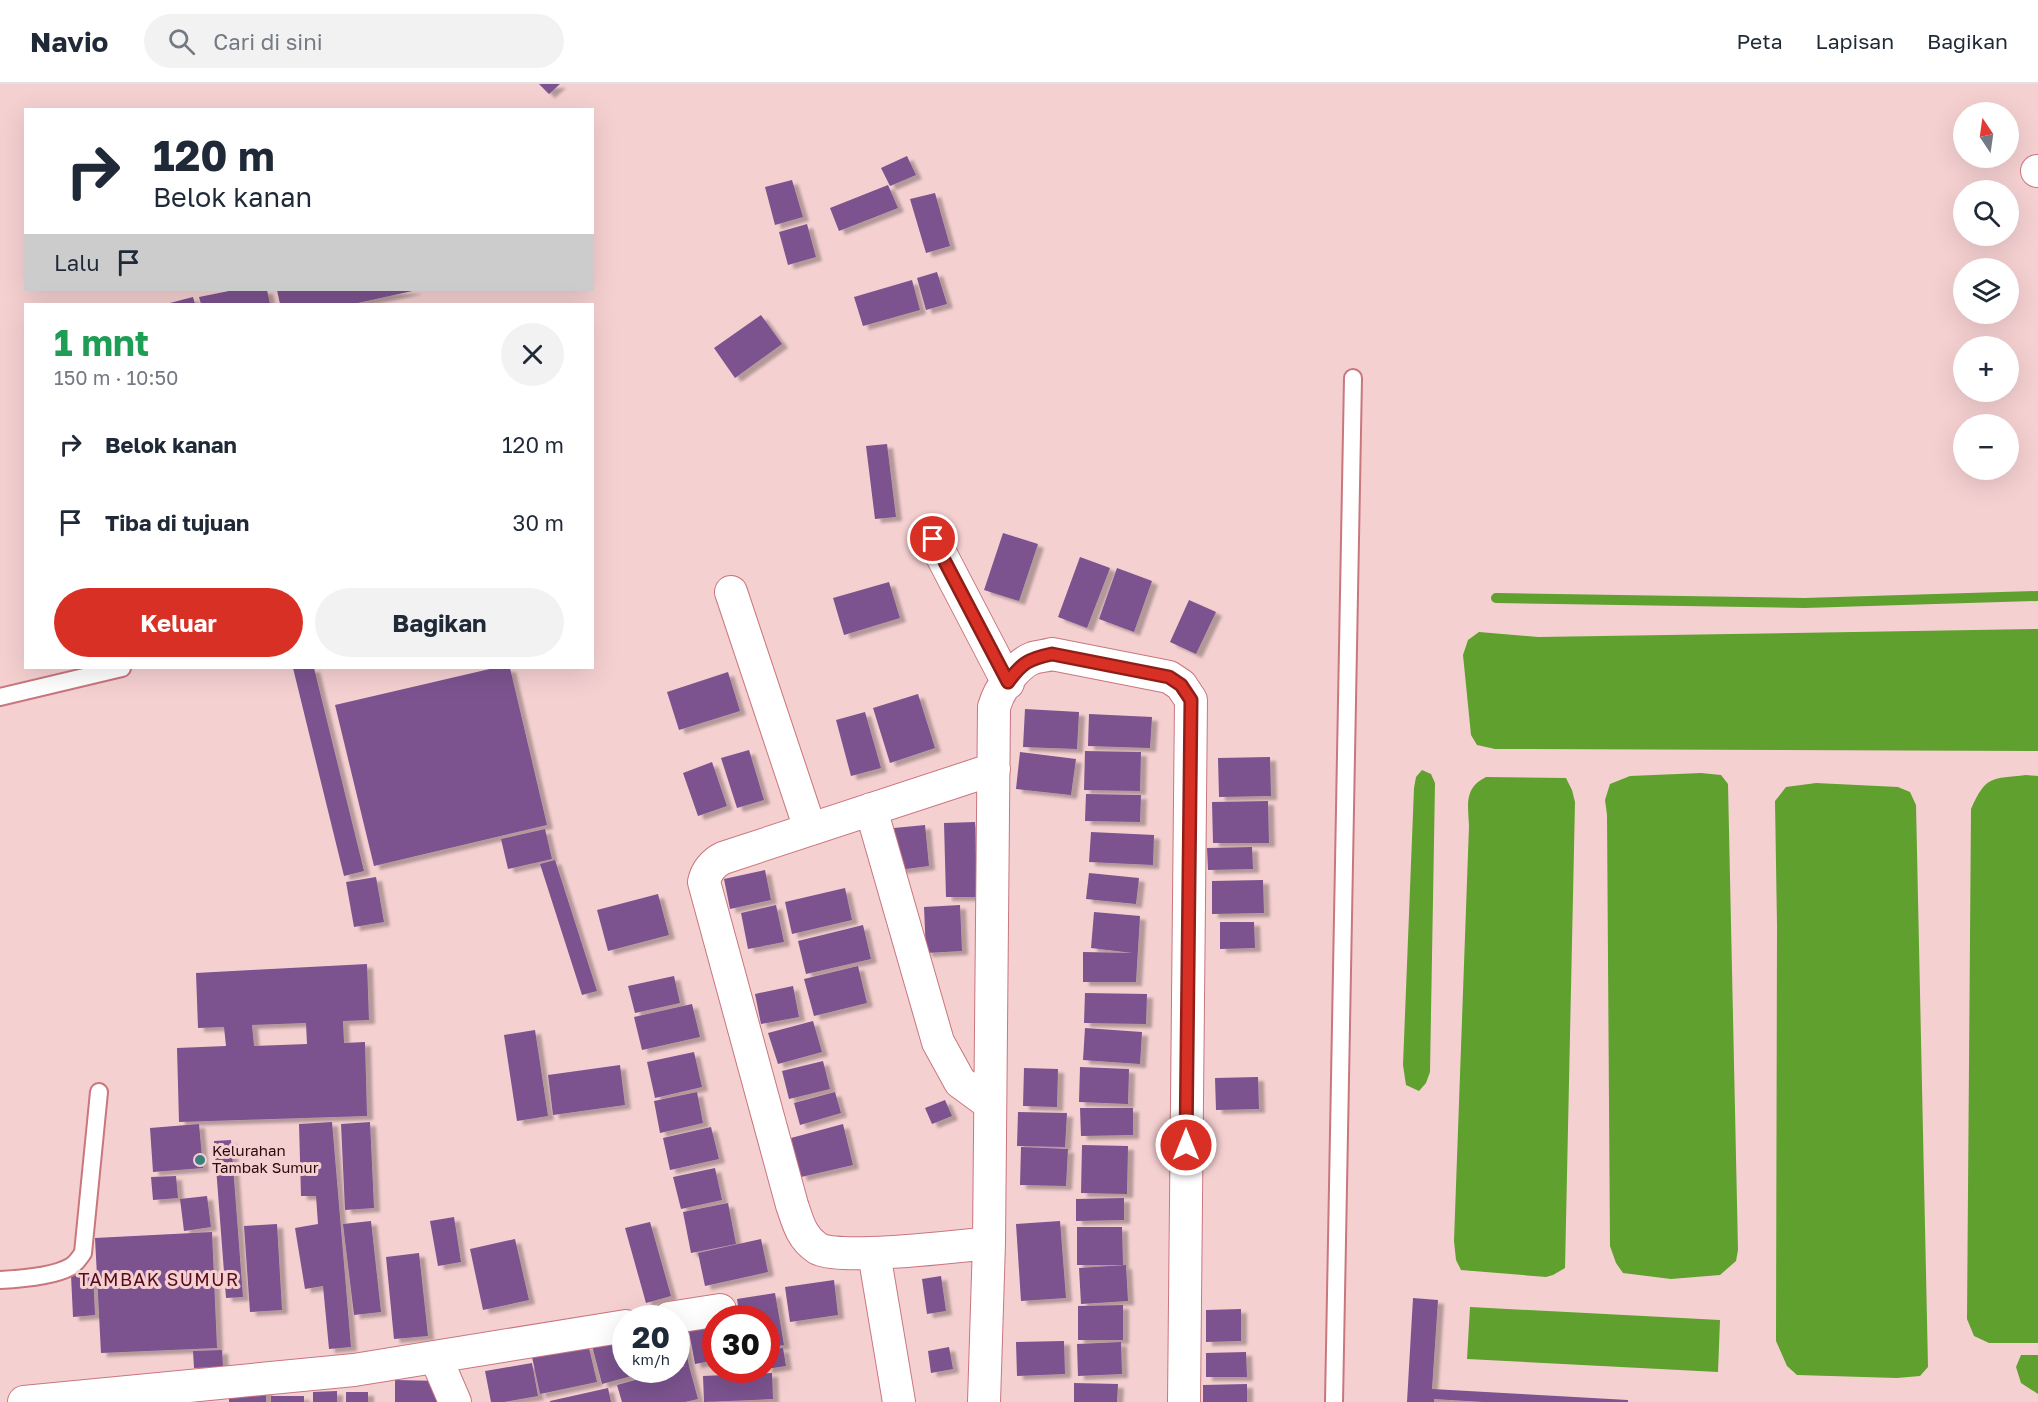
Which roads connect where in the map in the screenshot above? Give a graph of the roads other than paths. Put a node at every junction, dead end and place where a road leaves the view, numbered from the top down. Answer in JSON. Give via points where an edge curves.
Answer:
{"nodes":[{"id":1,"x":1353,"y":378,"type":"dead end"},
{"id":2,"x":933,"y":539,"type":"dead end"},
{"id":3,"x":731,"y":592,"type":"dead end"},
{"id":4,"x":118,"y":669,"type":"edge"},
{"id":5,"x":1008,"y":682,"type":"junction"},
{"id":6,"x":0,"y":697,"type":"edge"},
{"id":7,"x":994,"y":769,"type":"junction"},
{"id":8,"x":871,"y":809,"type":"junction"},
{"id":9,"x":810,"y":829,"type":"junction"},
{"id":10,"x":99,"y":1092,"type":"dead end"},
{"id":11,"x":990,"y":1104,"type":"junction"},
{"id":12,"x":989,"y":1244,"type":"junction"},
{"id":13,"x":874,"y":1253,"type":"junction"},
{"id":14,"x":0,"y":1280,"type":"edge"},
{"id":15,"x":612,"y":1328,"type":"edge"},
{"id":16,"x":436,"y":1358,"type":"junction"},
{"id":17,"x":24,"y":1402,"type":"edge"},
{"id":18,"x":455,"y":1402,"type":"edge"},
{"id":19,"x":899,"y":1402,"type":"edge"},
{"id":20,"x":984,"y":1402,"type":"edge"},
{"id":21,"x":1184,"y":1402,"type":"edge"},
{"id":22,"x":1334,"y":1402,"type":"edge"}],
"edges":[{"from":1,"to":22,"type":"lane"},
{"from":2,"to":5,"type":"street"},
{"from":3,"to":9,"type":"street"},
{"from":4,"to":6,"type":"lane"},
{"from":5,"to":7,"type":"street","via":[[994,707]]},
{"from":5,"to":21,"type":"street","via":[[1019,666],[1052,654],[1169,677],[1181,685],[1191,700]]},
{"from":7,"to":8,"type":"street"},
{"from":7,"to":11,"type":"street"},
{"from":8,"to":9,"type":"street"},
{"from":8,"to":11,"type":"street","via":[[938,1042],[960,1082]]},
{"from":9,"to":13,"type":"street","via":[[717,861],[705,876],[705,889],[803,1237],[819,1250]]},
{"from":10,"to":14,"type":"lane","via":[[83,1253],[69,1268]]},
{"from":11,"to":12,"type":"street"},
{"from":12,"to":13,"type":"street"},
{"from":12,"to":20,"type":"street"},
{"from":13,"to":19,"type":"street"},
{"from":15,"to":16,"type":"street"},
{"from":16,"to":17,"type":"street","via":[[354,1370]]},
{"from":16,"to":18,"type":"street"}]}
